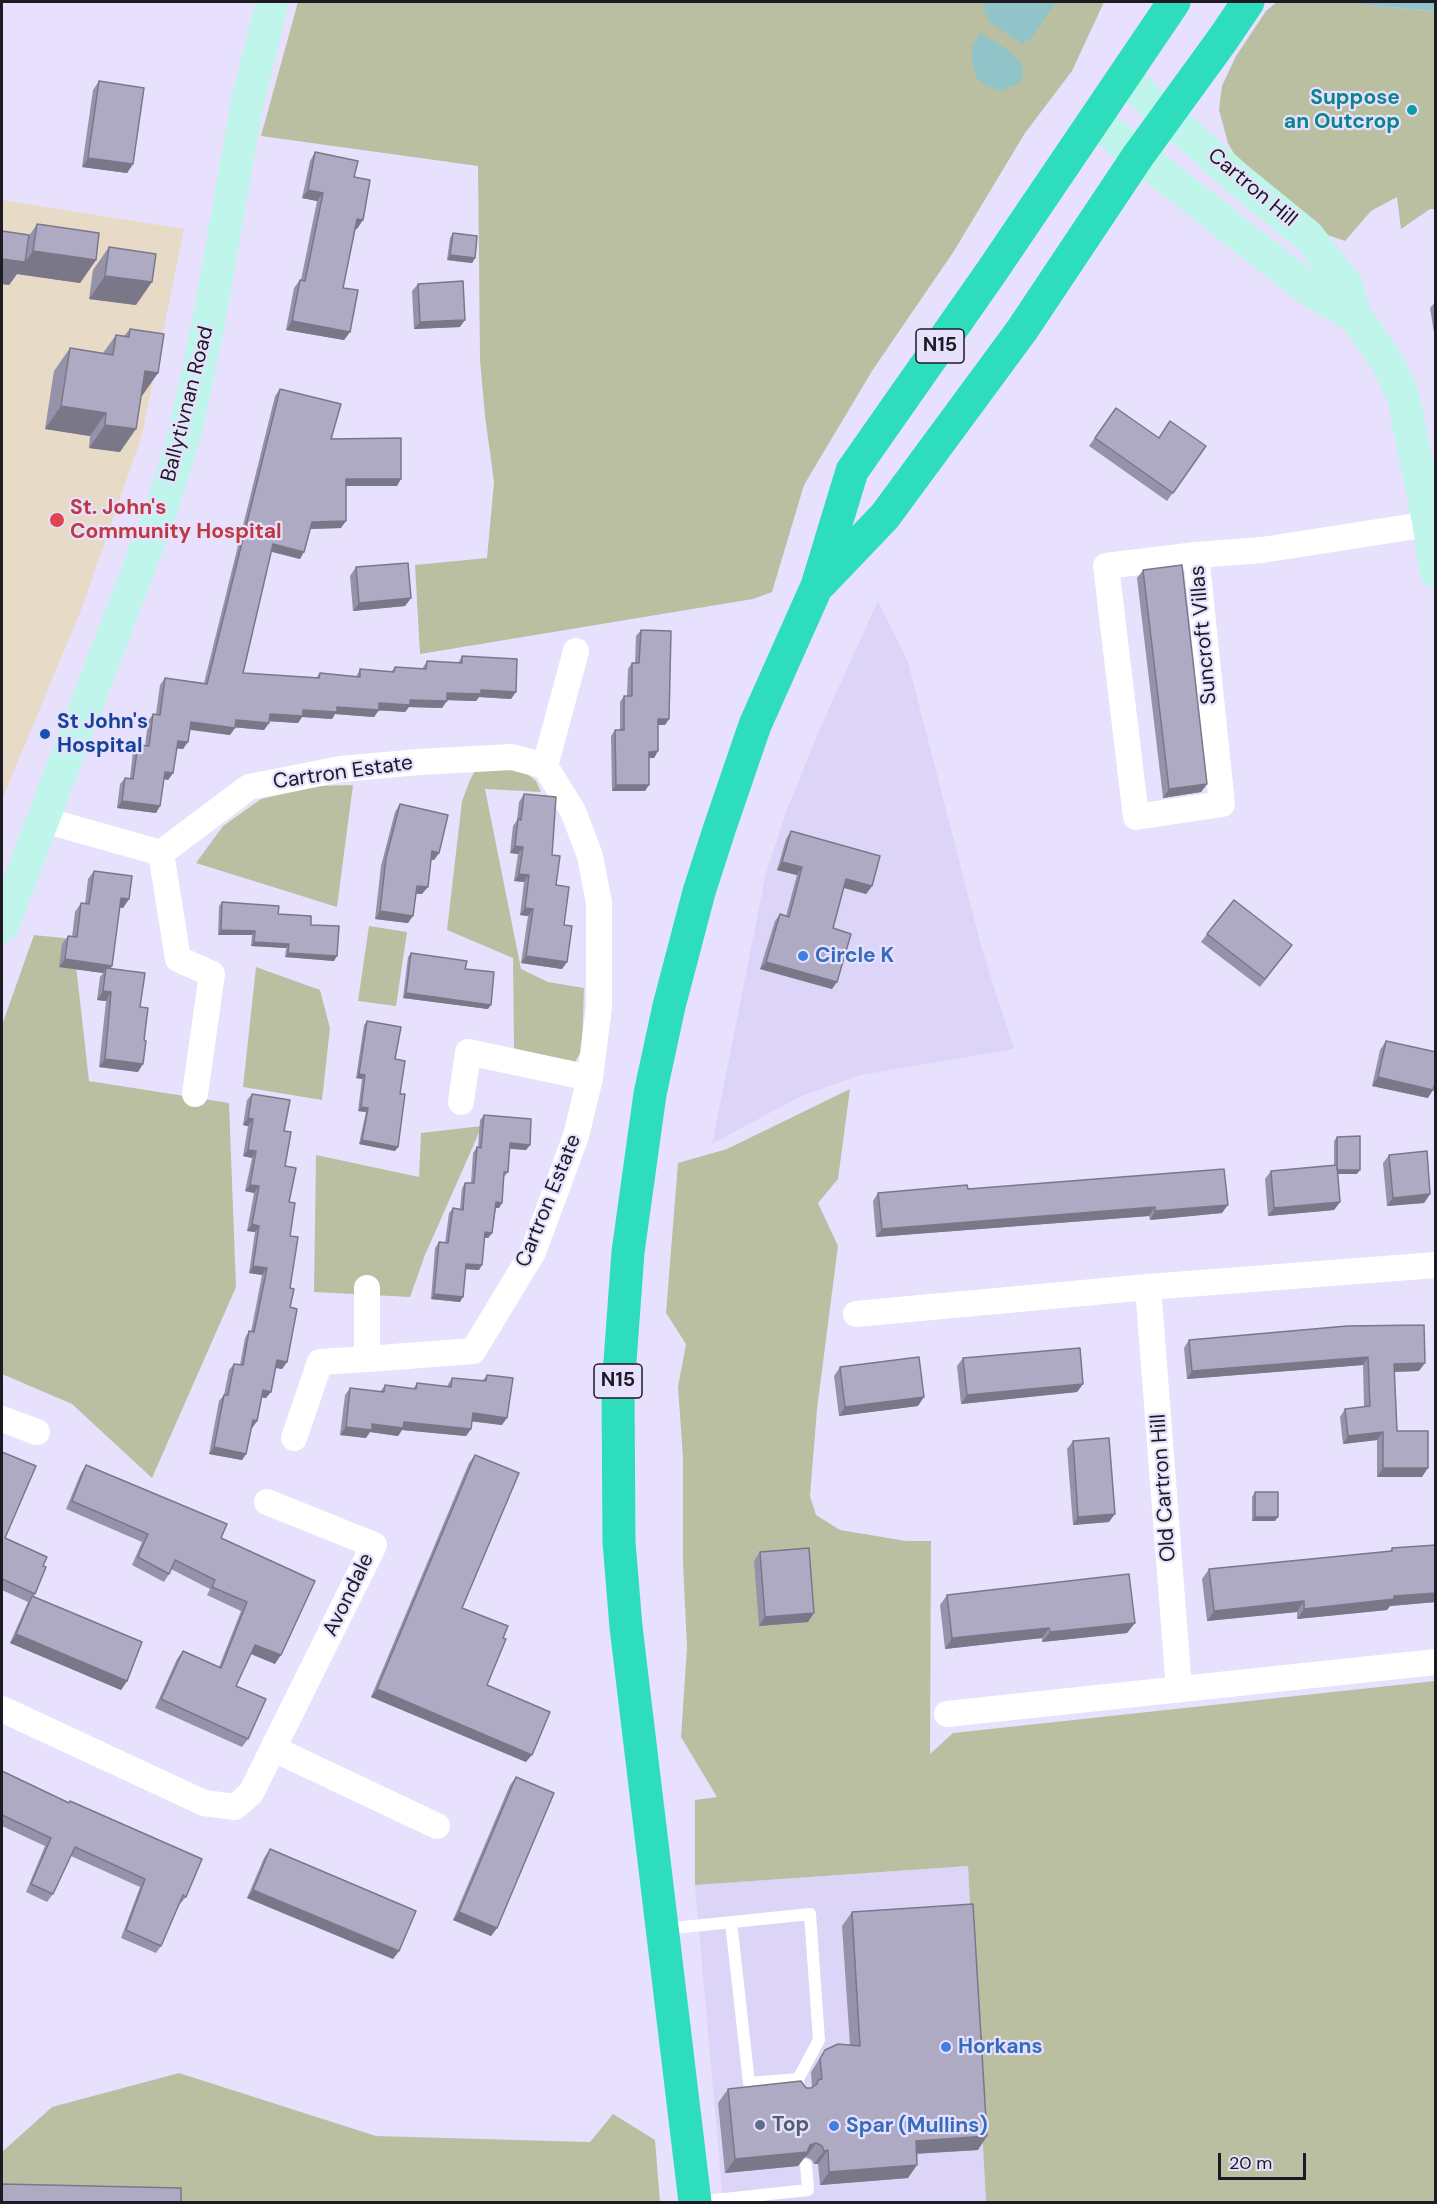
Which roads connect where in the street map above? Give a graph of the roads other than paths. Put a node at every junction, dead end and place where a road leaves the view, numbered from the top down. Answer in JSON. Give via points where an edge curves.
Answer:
{"nodes":[{"id":1,"x":272,"y":2,"type":"edge"},
{"id":2,"x":1174,"y":2,"type":"edge"},
{"id":3,"x":1248,"y":2,"type":"edge"},
{"id":4,"x":1123,"y":77,"type":"junction"},
{"id":5,"x":1168,"y":116,"type":"junction"},
{"id":6,"x":1094,"y":120,"type":"junction"},
{"id":7,"x":1138,"y":156,"type":"junction"},
{"id":8,"x":1356,"y":317,"type":"junction"},
{"id":9,"x":1429,"y":524,"type":"junction"},
{"id":10,"x":1196,"y":555,"type":"junction"},
{"id":11,"x":1436,"y":572,"type":"edge"},
{"id":12,"x":817,"y":586,"type":"junction"},
{"id":13,"x":576,"y":651,"type":"dead end"},
{"id":14,"x":545,"y":766,"type":"junction"},
{"id":15,"x":44,"y":820,"type":"junction"},
{"id":16,"x":161,"y":853,"type":"junction"},
{"id":17,"x":2,"y":927,"type":"edge"},
{"id":18,"x":590,"y":1078,"type":"junction"},
{"id":19,"x":195,"y":1094,"type":"dead end"},
{"id":20,"x":461,"y":1102,"type":"dead end"},
{"id":21,"x":1436,"y":1265,"type":"edge"},
{"id":22,"x":1148,"y":1287,"type":"junction"},
{"id":23,"x":367,"y":1288,"type":"dead end"},
{"id":24,"x":856,"y":1314,"type":"dead end"},
{"id":25,"x":367,"y":1359,"type":"junction"},
{"id":26,"x":2,"y":1419,"type":"edge"},
{"id":27,"x":37,"y":1431,"type":"dead end"},
{"id":28,"x":294,"y":1438,"type":"dead end"},
{"id":29,"x":267,"y":1502,"type":"dead end"},
{"id":30,"x":1436,"y":1662,"type":"edge"},
{"id":31,"x":1179,"y":1689,"type":"junction"},
{"id":32,"x":2,"y":1709,"type":"edge"},
{"id":33,"x":947,"y":1714,"type":"dead end"},
{"id":34,"x":274,"y":1749,"type":"junction"},
{"id":35,"x":437,"y":1826,"type":"dead end"},
{"id":36,"x":731,"y":1922,"type":"junction"},
{"id":37,"x":662,"y":1929,"type":"junction"},
{"id":38,"x":798,"y":2079,"type":"junction"},
{"id":39,"x":800,"y":2094,"type":"edge"},
{"id":40,"x":806,"y":2165,"type":"edge"},
{"id":41,"x":695,"y":2202,"type":"edge"}],
"edges":[{"from":1,"to":15,"type":"street","name":"Ballytivnan Road","via":[[247,104],[185,434],[158,518]]},
{"from":2,"to":4,"type":"highway","number":"N15"},
{"from":3,"to":5,"type":"highway","number":"N15"},
{"from":4,"to":5,"type":"street","name":"Cartron Hill"},
{"from":4,"to":6,"type":"highway","number":"N15"},
{"from":5,"to":7,"type":"highway","number":"N15"},
{"from":5,"to":8,"type":"street","name":"Cartron Hill","via":[[1308,236],[1346,285]]},
{"from":6,"to":7,"type":"street","name":"Cartron Hill"},
{"from":6,"to":12,"type":"highway","number":"N15","via":[[852,471]]},
{"from":7,"to":8,"type":"street","name":"Cartron Hill","via":[[1310,290]]},
{"from":7,"to":12,"type":"highway","number":"N15","via":[[1022,330],[885,516]]},
{"from":8,"to":9,"type":"street","name":"Cartron Hill","via":[[1404,396]]},
{"from":9,"to":10,"type":"street","name":"Suncroft Villas","via":[[1262,550]]},
{"from":9,"to":11,"type":"street","name":"Cartron Hill"},
{"from":10,"to":10,"type":"street","name":"Suncroft Villas","via":[[1222,804],[1136,817],[1106,566]]},
{"from":12,"to":37,"type":"highway","number":"N15","via":[[755,725],[699,892],[650,1094],[628,1251],[618,1389],[619,1542]]},
{"from":13,"to":14,"type":"street"},
{"from":14,"to":16,"type":"street","name":"Cartron Estate","via":[[512,757],[420,762],[341,769],[249,787]]},
{"from":14,"to":18,"type":"street","name":"Cartron Estate","via":[[573,811],[590,856],[599,903],[599,1007]]},
{"from":15,"to":16,"type":"street"},
{"from":15,"to":17,"type":"street","name":"Ballytivnan Road"},
{"from":16,"to":19,"type":"street","via":[[178,958],[212,974]]},
{"from":18,"to":20,"type":"street","via":[[468,1052]]},
{"from":18,"to":25,"type":"street","name":"Cartron Estate","via":[[576,1136],[533,1252],[473,1351]]},
{"from":21,"to":22,"type":"street"},
{"from":22,"to":24,"type":"street"},
{"from":22,"to":31,"type":"street","name":"Old Cartron Hill"},
{"from":23,"to":25,"type":"street"},
{"from":25,"to":28,"type":"street","name":"Cartron Estate","via":[[320,1362]]},
{"from":26,"to":27,"type":"street"},
{"from":29,"to":34,"type":"street","name":"Avondale","via":[[374,1545]]},
{"from":30,"to":31,"type":"street"},
{"from":31,"to":33,"type":"street"},
{"from":32,"to":34,"type":"street","name":"Avondale","via":[[204,1803],[235,1807],[251,1793]]},
{"from":34,"to":35,"type":"street"},
{"from":36,"to":37,"type":"lane"},
{"from":36,"to":38,"type":"lane","via":[[749,2083]]},
{"from":36,"to":38,"type":"lane","via":[[810,1914],[819,2040]]},
{"from":37,"to":41,"type":"highway","number":"N15"},
{"from":38,"to":39,"type":"lane"},
{"from":40,"to":41,"type":"lane","via":[[808,2190]]}]}
